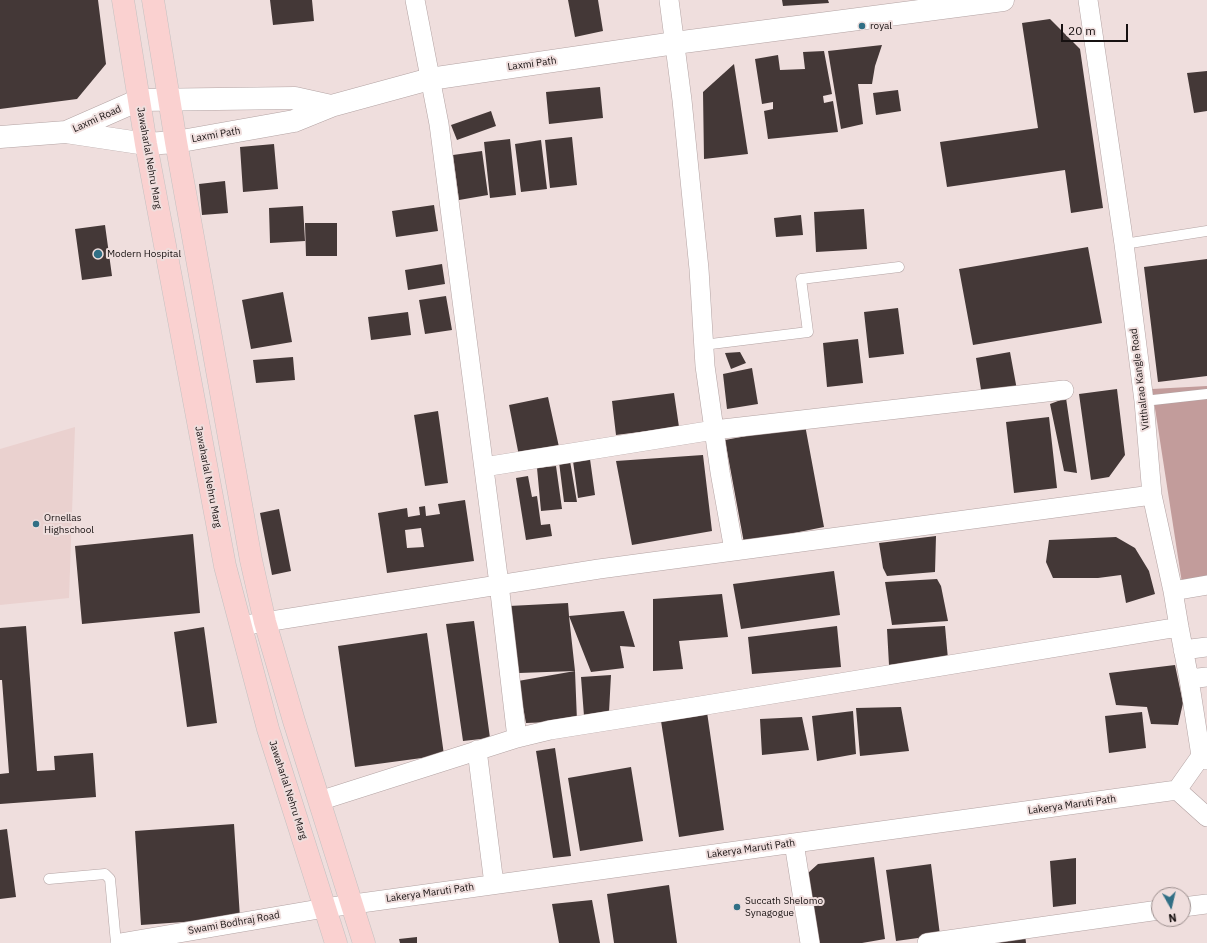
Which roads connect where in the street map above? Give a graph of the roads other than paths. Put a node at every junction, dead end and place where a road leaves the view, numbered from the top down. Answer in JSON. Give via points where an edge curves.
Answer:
{"nodes":[{"id":1,"x":123,"y":0,"type":"edge"},
{"id":2,"x":153,"y":0,"type":"edge"},
{"id":3,"x":414,"y":0,"type":"edge"},
{"id":4,"x":669,"y":0,"type":"edge"},
{"id":5,"x":1003,"y":0,"type":"edge"},
{"id":6,"x":1088,"y":0,"type":"edge"},
{"id":7,"x":675,"y":44,"type":"junction"},
{"id":8,"x":430,"y":79,"type":"junction"},
{"id":9,"x":168,"y":99,"type":"junction"},
{"id":10,"x":139,"y":100,"type":"junction"},
{"id":11,"x":331,"y":106,"type":"junction"},
{"id":12,"x":66,"y":132,"type":"junction"},
{"id":13,"x":0,"y":137,"type":"edge"},
{"id":14,"x":176,"y":142,"type":"junction"},
{"id":15,"x":146,"y":144,"type":"junction"},
{"id":16,"x":1207,"y":231,"type":"edge"},
{"id":17,"x":1124,"y":244,"type":"junction"},
{"id":18,"x":900,"y":267,"type":"dead end"},
{"id":19,"x":703,"y":345,"type":"junction"},
{"id":20,"x":1064,"y":390,"type":"dead end"},
{"id":21,"x":1207,"y":394,"type":"edge"},
{"id":22,"x":1144,"y":401,"type":"junction"},
{"id":23,"x":714,"y":430,"type":"junction"},
{"id":24,"x":484,"y":466,"type":"junction"},
{"id":25,"x":1152,"y":494,"type":"junction"},
{"id":26,"x":734,"y":550,"type":"junction"},
{"id":27,"x":499,"y":584,"type":"junction"},
{"id":28,"x":1207,"y":585,"type":"edge"},
{"id":29,"x":1173,"y":591,"type":"junction"},
{"id":30,"x":265,"y":622,"type":"junction"},
{"id":31,"x":240,"y":626,"type":"junction"},
{"id":32,"x":1179,"y":627,"type":"junction"},
{"id":33,"x":1207,"y":647,"type":"edge"},
{"id":34,"x":1183,"y":650,"type":"junction"},
{"id":35,"x":1198,"y":678,"type":"edge"},
{"id":36,"x":517,"y":738,"type":"junction"},
{"id":37,"x":477,"y":750,"type":"junction"},
{"id":38,"x":1204,"y":758,"type":"edge"},
{"id":39,"x":1177,"y":790,"type":"junction"},
{"id":40,"x":319,"y":801,"type":"junction"},
{"id":41,"x":1207,"y":817,"type":"edge"},
{"id":42,"x":794,"y":843,"type":"junction"},
{"id":43,"x":49,"y":879,"type":"dead end"},
{"id":44,"x":494,"y":884,"type":"junction"},
{"id":45,"x":352,"y":904,"type":"junction"},
{"id":46,"x":1207,"y":904,"type":"edge"},
{"id":47,"x":1191,"y":906,"type":"edge"},
{"id":48,"x":325,"y":908,"type":"junction"},
{"id":49,"x":1151,"y":911,"type":"edge"},
{"id":50,"x":116,"y":943,"type":"edge"},
{"id":51,"x":120,"y":943,"type":"edge"},
{"id":52,"x":336,"y":943,"type":"edge"},
{"id":53,"x":364,"y":943,"type":"edge"},
{"id":54,"x":810,"y":943,"type":"edge"},
{"id":55,"x":927,"y":943,"type":"edge"}],
"edges":[{"from":1,"to":10,"type":"main road","name":"Jawaharlal Nehru Marg"},
{"from":2,"to":9,"type":"main road"},
{"from":3,"to":8,"type":"street"},
{"from":4,"to":7,"type":"street"},
{"from":5,"to":7,"type":"street","name":"Laxmi Path"},
{"from":6,"to":17,"type":"street","name":"Vitthalrao Kangle Road"},
{"from":7,"to":8,"type":"street","name":"Laxmi Path"},
{"from":7,"to":19,"type":"street","via":[[699,269]]},
{"from":8,"to":11,"type":"street","name":"Laxmi Path"},
{"from":8,"to":24,"type":"street","via":[[439,124]]},
{"from":9,"to":10,"type":"street","name":"Laxmi Road"},
{"from":9,"to":11,"type":"street","name":"Laxmi Road","via":[[295,98]]},
{"from":9,"to":14,"type":"main road"},
{"from":10,"to":12,"type":"street","name":"Laxmi Road"},
{"from":10,"to":15,"type":"main road","name":"Jawaharlal Nehru Marg"},
{"from":11,"to":14,"type":"street","name":"Laxmi Path","via":[[294,121]]},
{"from":12,"to":13,"type":"street","name":"Laxmi Road"},
{"from":12,"to":15,"type":"street","name":"Laxmi Path"},
{"from":14,"to":15,"type":"street","name":"Laxmi Path"},
{"from":14,"to":30,"type":"main road","via":[[251,560]]},
{"from":15,"to":31,"type":"main road","name":"Jawaharlal Nehru Marg","via":[[225,566]]},
{"from":16,"to":17,"type":"lane"},
{"from":17,"to":22,"type":"street","name":"Vitthalrao Kangle Road"},
{"from":18,"to":19,"type":"lane","via":[[801,279],[808,332]]},
{"from":19,"to":23,"type":"street"},
{"from":20,"to":23,"type":"street"},
{"from":21,"to":22,"type":"lane"},
{"from":22,"to":25,"type":"street","name":"Vitthalrao Kangle Road"},
{"from":23,"to":24,"type":"street"},
{"from":23,"to":26,"type":"street"},
{"from":24,"to":27,"type":"street"},
{"from":25,"to":26,"type":"street"},
{"from":25,"to":29,"type":"street","name":"Vitthalrao Kangle Road"},
{"from":26,"to":27,"type":"street"},
{"from":27,"to":30,"type":"street"},
{"from":27,"to":36,"type":"street"},
{"from":28,"to":29,"type":"street"},
{"from":29,"to":32,"type":"street","name":"Vitthalrao Kangle Road"},
{"from":30,"to":31,"type":"street"},
{"from":30,"to":40,"type":"main road"},
{"from":31,"to":48,"type":"main road","name":"Jawaharlal Nehru Marg","via":[[268,729]]},
{"from":32,"to":34,"type":"street","name":"Vitthalrao Kangle Road"},
{"from":32,"to":36,"type":"street","via":[[550,730]]},
{"from":33,"to":34,"type":"street"},
{"from":34,"to":35,"type":"street","name":"Vitthalrao Kangle Road"},
{"from":35,"to":38,"type":"street","name":"Vitthalrao Kangle Road"},
{"from":36,"to":37,"type":"street"},
{"from":37,"to":40,"type":"street"},
{"from":37,"to":44,"type":"street"},
{"from":38,"to":39,"type":"street","name":"Vitthalrao Kangle Road"},
{"from":39,"to":41,"type":"street"},
{"from":39,"to":42,"type":"street","name":"Lakerya Maruti Path"},
{"from":40,"to":45,"type":"main road"},
{"from":42,"to":44,"type":"street","name":"Lakerya Maruti Path"},
{"from":42,"to":54,"type":"street"},
{"from":43,"to":50,"type":"lane","via":[[105,874],[110,879]]},
{"from":44,"to":45,"type":"street","name":"Lakerya Maruti Path"},
{"from":45,"to":48,"type":"street","name":"Lakerya Maruti Path"},
{"from":45,"to":53,"type":"main road"},
{"from":46,"to":47,"type":"street"},
{"from":48,"to":51,"type":"street","name":"Swami Bodhraj Road"},
{"from":48,"to":52,"type":"main road","name":"Jawaharlal Nehru Marg"},
{"from":49,"to":55,"type":"street"}]}
